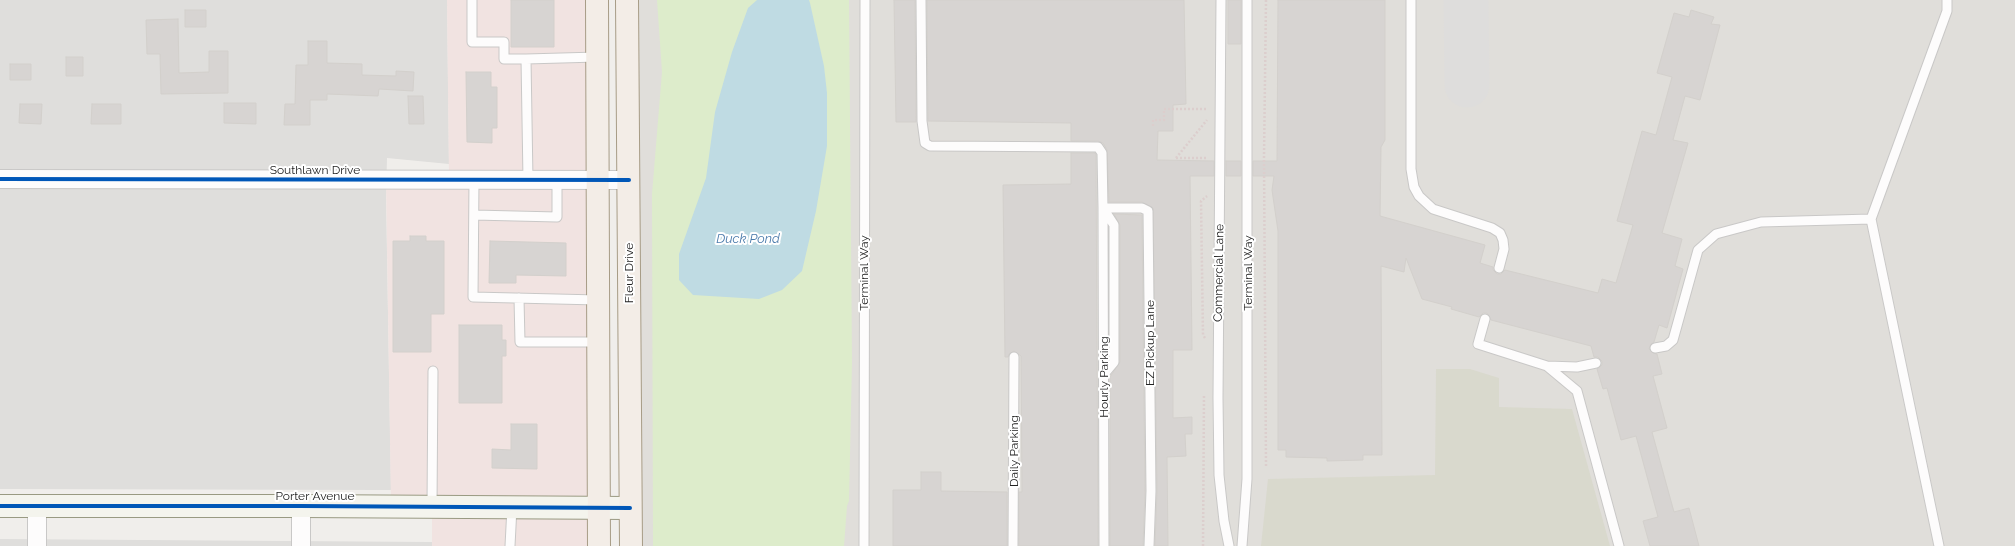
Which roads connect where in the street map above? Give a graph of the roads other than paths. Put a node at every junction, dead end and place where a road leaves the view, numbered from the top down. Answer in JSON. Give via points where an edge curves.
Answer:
{"nodes":[{"id":1,"x":472,"y":0,"type":"edge"},
{"id":2,"x":597,"y":0,"type":"edge"},
{"id":3,"x":627,"y":0,"type":"edge"},
{"id":4,"x":865,"y":0,"type":"edge"},
{"id":5,"x":921,"y":0,"type":"edge"},
{"id":6,"x":1221,"y":0,"type":"edge"},
{"id":7,"x":1248,"y":0,"type":"edge"},
{"id":8,"x":1412,"y":0,"type":"edge"},
{"id":9,"x":1947,"y":0,"type":"edge"},
{"id":10,"x":597,"y":57,"type":"junction"},
{"id":11,"x":526,"y":59,"type":"junction"},
{"id":12,"x":0,"y":179,"type":"edge"},
{"id":13,"x":474,"y":180,"type":"junction"},
{"id":14,"x":528,"y":180,"type":"junction"},
{"id":15,"x":557,"y":180,"type":"junction"},
{"id":16,"x":598,"y":180,"type":"junction"},
{"id":17,"x":629,"y":180,"type":"junction"},
{"id":18,"x":1103,"y":208,"type":"junction"},
{"id":19,"x":474,"y":215,"type":"junction"},
{"id":20,"x":1870,"y":219,"type":"junction"},
{"id":21,"x":1499,"y":268,"type":"dead end"},
{"id":22,"x":519,"y":298,"type":"junction"},
{"id":23,"x":598,"y":300,"type":"junction"},
{"id":24,"x":1485,"y":319,"type":"dead end"},
{"id":25,"x":598,"y":342,"type":"junction"},
{"id":26,"x":1655,"y":348,"type":"dead end"},
{"id":27,"x":1014,"y":357,"type":"dead end"},
{"id":28,"x":1596,"y":363,"type":"dead end"},
{"id":29,"x":1547,"y":366,"type":"junction"},
{"id":30,"x":434,"y":371,"type":"dead end"},
{"id":31,"x":0,"y":506,"type":"edge"},
{"id":32,"x":37,"y":506,"type":"junction"},
{"id":33,"x":301,"y":506,"type":"junction"},
{"id":34,"x":432,"y":506,"type":"junction"},
{"id":35,"x":512,"y":507,"type":"junction"},
{"id":36,"x":599,"y":508,"type":"junction"},
{"id":37,"x":630,"y":508,"type":"junction"},
{"id":38,"x":864,"y":522,"type":"junction"},
{"id":39,"x":510,"y":545,"type":"edge"},
{"id":40,"x":37,"y":546,"type":"edge"},
{"id":41,"x":301,"y":546,"type":"edge"},
{"id":42,"x":599,"y":546,"type":"edge"},
{"id":43,"x":631,"y":546,"type":"edge"},
{"id":44,"x":860,"y":546,"type":"edge"},
{"id":45,"x":864,"y":546,"type":"edge"},
{"id":46,"x":1013,"y":546,"type":"edge"},
{"id":47,"x":1104,"y":546,"type":"edge"},
{"id":48,"x":1149,"y":546,"type":"edge"},
{"id":49,"x":1230,"y":546,"type":"edge"},
{"id":50,"x":1242,"y":546,"type":"edge"},
{"id":51,"x":1619,"y":546,"type":"edge"},
{"id":52,"x":1939,"y":546,"type":"edge"}],
"edges":[{"from":1,"to":11,"type":"lane","via":[[472,42],[504,42],[504,58]]},
{"from":2,"to":10,"type":"main road"},
{"from":3,"to":17,"type":"main road","name":"Fleur Drive"},
{"from":4,"to":38,"type":"lane","name":"Terminal Way"},
{"from":5,"to":18,"type":"lane","via":[[922,121],[925,143],[930,146],[1098,147],[1102,153]]},
{"from":6,"to":49,"type":"lane","name":"Commercial Lane","via":[[1218,421],[1221,501]]},
{"from":7,"to":50,"type":"lane","name":"Terminal Way","via":[[1247,465]]},
{"from":8,"to":21,"type":"lane","via":[[1411,169],[1414,187],[1433,209],[1492,228],[1500,233],[1504,240],[1504,249]]},
{"from":9,"to":20,"type":"lane","via":[[1947,11]]},
{"from":10,"to":11,"type":"lane"},
{"from":10,"to":16,"type":"main road"},
{"from":11,"to":14,"type":"lane"},
{"from":12,"to":13,"type":"street","name":"Southlawn Drive"},
{"from":13,"to":14,"type":"street","name":"Southlawn Drive"},
{"from":13,"to":19,"type":"lane"},
{"from":14,"to":15,"type":"street","name":"Southlawn Drive"},
{"from":15,"to":16,"type":"street","name":"Southlawn Drive"},
{"from":15,"to":19,"type":"lane","via":[[557,217]]},
{"from":16,"to":17,"type":"street","name":"Southlawn Drive"},
{"from":16,"to":23,"type":"main road"},
{"from":17,"to":37,"type":"main road","name":"Fleur Drive"},
{"from":18,"to":47,"type":"lane","name":"Hourly Parking"},
{"from":18,"to":48,"type":"lane","name":"EZ Pickup Lane","via":[[1142,208],[1148,210],[1150,217]]},
{"from":19,"to":22,"type":"lane","via":[[473,297]]},
{"from":20,"to":26,"type":"lane","via":[[1761,222],[1716,234],[1698,250],[1673,340],[1666,346]]},
{"from":20,"to":52,"type":"lane"},
{"from":22,"to":23,"type":"lane"},
{"from":22,"to":25,"type":"lane","via":[[520,342]]},
{"from":23,"to":25,"type":"main road"},
{"from":24,"to":29,"type":"lane","via":[[1478,344]]},
{"from":25,"to":36,"type":"main road"},
{"from":27,"to":46,"type":"lane","name":"Daily Parking"},
{"from":28,"to":29,"type":"lane","via":[[1577,368]]},
{"from":29,"to":51,"type":"lane","via":[[1577,391]]},
{"from":30,"to":34,"type":"lane"},
{"from":31,"to":32,"type":"street","name":"Porter Avenue"},
{"from":32,"to":33,"type":"street","name":"Porter Avenue"},
{"from":32,"to":40,"type":"street"},
{"from":33,"to":34,"type":"street","name":"Porter Avenue"},
{"from":33,"to":41,"type":"street"},
{"from":34,"to":35,"type":"street","name":"Porter Avenue"},
{"from":35,"to":36,"type":"street","name":"Porter Avenue"},
{"from":35,"to":39,"type":"lane"},
{"from":36,"to":37,"type":"street","name":"Porter Avenue"},
{"from":36,"to":42,"type":"main road"},
{"from":37,"to":43,"type":"main road","name":"Fleur Drive"},
{"from":38,"to":44,"type":"lane"},
{"from":38,"to":45,"type":"lane","name":"Terminal Way"}]}
